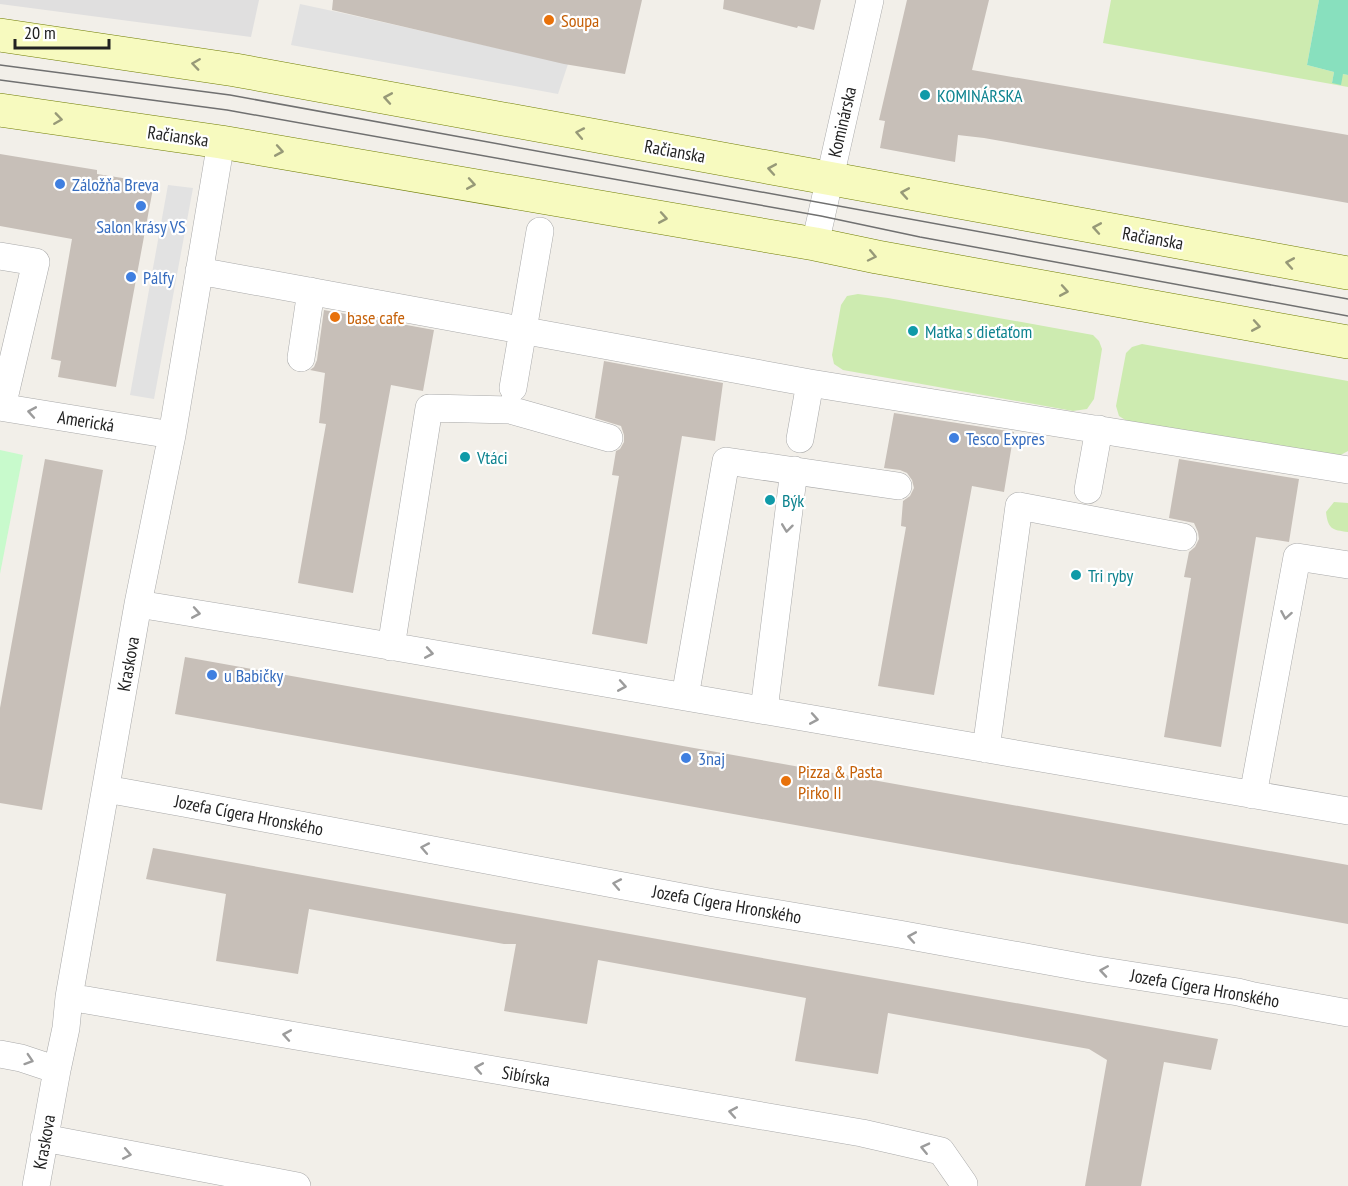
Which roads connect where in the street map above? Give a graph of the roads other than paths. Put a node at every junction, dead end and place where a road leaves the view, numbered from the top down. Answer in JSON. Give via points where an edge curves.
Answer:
{"nodes":[{"id":1,"x":870,"y":0,"type":"edge"},
{"id":2,"x":0,"y":35,"type":"edge"},
{"id":3,"x":0,"y":111,"type":"edge"},
{"id":4,"x":221,"y":142,"type":"junction"},
{"id":5,"x":830,"y":179,"type":"junction"},
{"id":6,"x":540,"y":231,"type":"dead end"},
{"id":7,"x":815,"y":244,"type":"junction"},
{"id":8,"x":0,"y":256,"type":"edge"},
{"id":9,"x":200,"y":271,"type":"junction"},
{"id":10,"x":1348,"y":273,"type":"edge"},
{"id":11,"x":312,"y":291,"type":"junction"},
{"id":12,"x":524,"y":330,"type":"junction"},
{"id":13,"x":1348,"y":342,"type":"edge"},
{"id":14,"x":301,"y":358,"type":"dead end"},
{"id":15,"x":810,"y":383,"type":"junction"},
{"id":16,"x":513,"y":388,"type":"dead end"},
{"id":17,"x":1,"y":407,"type":"edge"},
{"id":18,"x":1099,"y":429,"type":"junction"},
{"id":19,"x":172,"y":435,"type":"junction"},
{"id":20,"x":609,"y":438,"type":"dead end"},
{"id":21,"x":800,"y":439,"type":"dead end"},
{"id":22,"x":794,"y":470,"type":"junction"},
{"id":23,"x":1348,"y":470,"type":"edge"},
{"id":24,"x":898,"y":486,"type":"dead end"},
{"id":25,"x":1088,"y":490,"type":"dead end"},
{"id":26,"x":1183,"y":537,"type":"dead end"},
{"id":27,"x":1348,"y":566,"type":"edge"},
{"id":28,"x":138,"y":604,"type":"junction"},
{"id":29,"x":391,"y":646,"type":"junction"},
{"id":30,"x":685,"y":697,"type":"junction"},
{"id":31,"x":764,"y":710,"type":"junction"},
{"id":32,"x":986,"y":749,"type":"junction"},
{"id":33,"x":106,"y":789,"type":"junction"},
{"id":34,"x":1253,"y":795,"type":"junction"},
{"id":35,"x":1348,"y":811,"type":"edge"},
{"id":36,"x":69,"y":997,"type":"junction"},
{"id":37,"x":1348,"y":1013,"type":"edge"},
{"id":38,"x":0,"y":1054,"type":"edge"},
{"id":39,"x":57,"y":1070,"type":"junction"},
{"id":40,"x":44,"y":1138,"type":"junction"},
{"id":41,"x":36,"y":1186,"type":"edge"},
{"id":42,"x":297,"y":1186,"type":"edge"},
{"id":43,"x":964,"y":1186,"type":"edge"}],
"edges":[{"from":1,"to":5,"type":"street","name":"Kominárska"},
{"from":5,"to":2,"type":"main road","name":"Račianska","one_way":true,"via":[[244,71]]},
{"from":3,"to":4,"type":"main road","name":"Račianska","one_way":true},
{"from":4,"to":7,"type":"main road","name":"Račianska","one_way":true},
{"from":4,"to":9,"type":"street","name":"Kraskova"},
{"from":5,"to":7,"type":"street","name":"Kominárska"},
{"from":10,"to":5,"type":"main road","name":"Račianska","one_way":true},
{"from":6,"to":12,"type":"street"},
{"from":7,"to":13,"type":"main road","name":"Račianska","one_way":true},
{"from":8,"to":17,"type":"street","via":[[36,262]]},
{"from":9,"to":11,"type":"street"},
{"from":9,"to":19,"type":"street","name":"Kraskova"},
{"from":11,"to":12,"type":"street"},
{"from":11,"to":14,"type":"street"},
{"from":12,"to":15,"type":"street"},
{"from":12,"to":16,"type":"street"},
{"from":15,"to":18,"type":"street"},
{"from":15,"to":21,"type":"street"},
{"from":19,"to":17,"type":"street","name":"Americká","one_way":true},
{"from":18,"to":23,"type":"street"},
{"from":18,"to":25,"type":"street"},
{"from":19,"to":28,"type":"street","name":"Kraskova"},
{"from":20,"to":29,"type":"street","via":[[510,410],[429,408]]},
{"from":22,"to":24,"type":"street"},
{"from":22,"to":30,"type":"street","via":[[726,461]]},
{"from":22,"to":31,"type":"street","one_way":true},
{"from":26,"to":32,"type":"street","via":[[1019,506]]},
{"from":27,"to":34,"type":"street","one_way":true,"via":[[1297,558]]},
{"from":28,"to":29,"type":"street","one_way":true},
{"from":28,"to":33,"type":"street","name":"Kraskova"},
{"from":29,"to":30,"type":"street","one_way":true},
{"from":30,"to":31,"type":"street"},
{"from":31,"to":32,"type":"street","one_way":true},
{"from":32,"to":34,"type":"street"},
{"from":33,"to":36,"type":"street","name":"Kraskova"},
{"from":37,"to":33,"type":"street","name":"Jozefa Cígera Hronského","one_way":true,"via":[[714,903]]},
{"from":34,"to":35,"type":"street"},
{"from":36,"to":39,"type":"street","name":"Kraskova"},
{"from":43,"to":36,"type":"street","name":"Sibírska","one_way":true,"via":[[941,1151],[862,1133]]},
{"from":38,"to":39,"type":"street","one_way":true},
{"from":39,"to":40,"type":"street","name":"Kraskova"},
{"from":40,"to":41,"type":"street","name":"Kraskova"},
{"from":40,"to":42,"type":"street","one_way":true}]}
